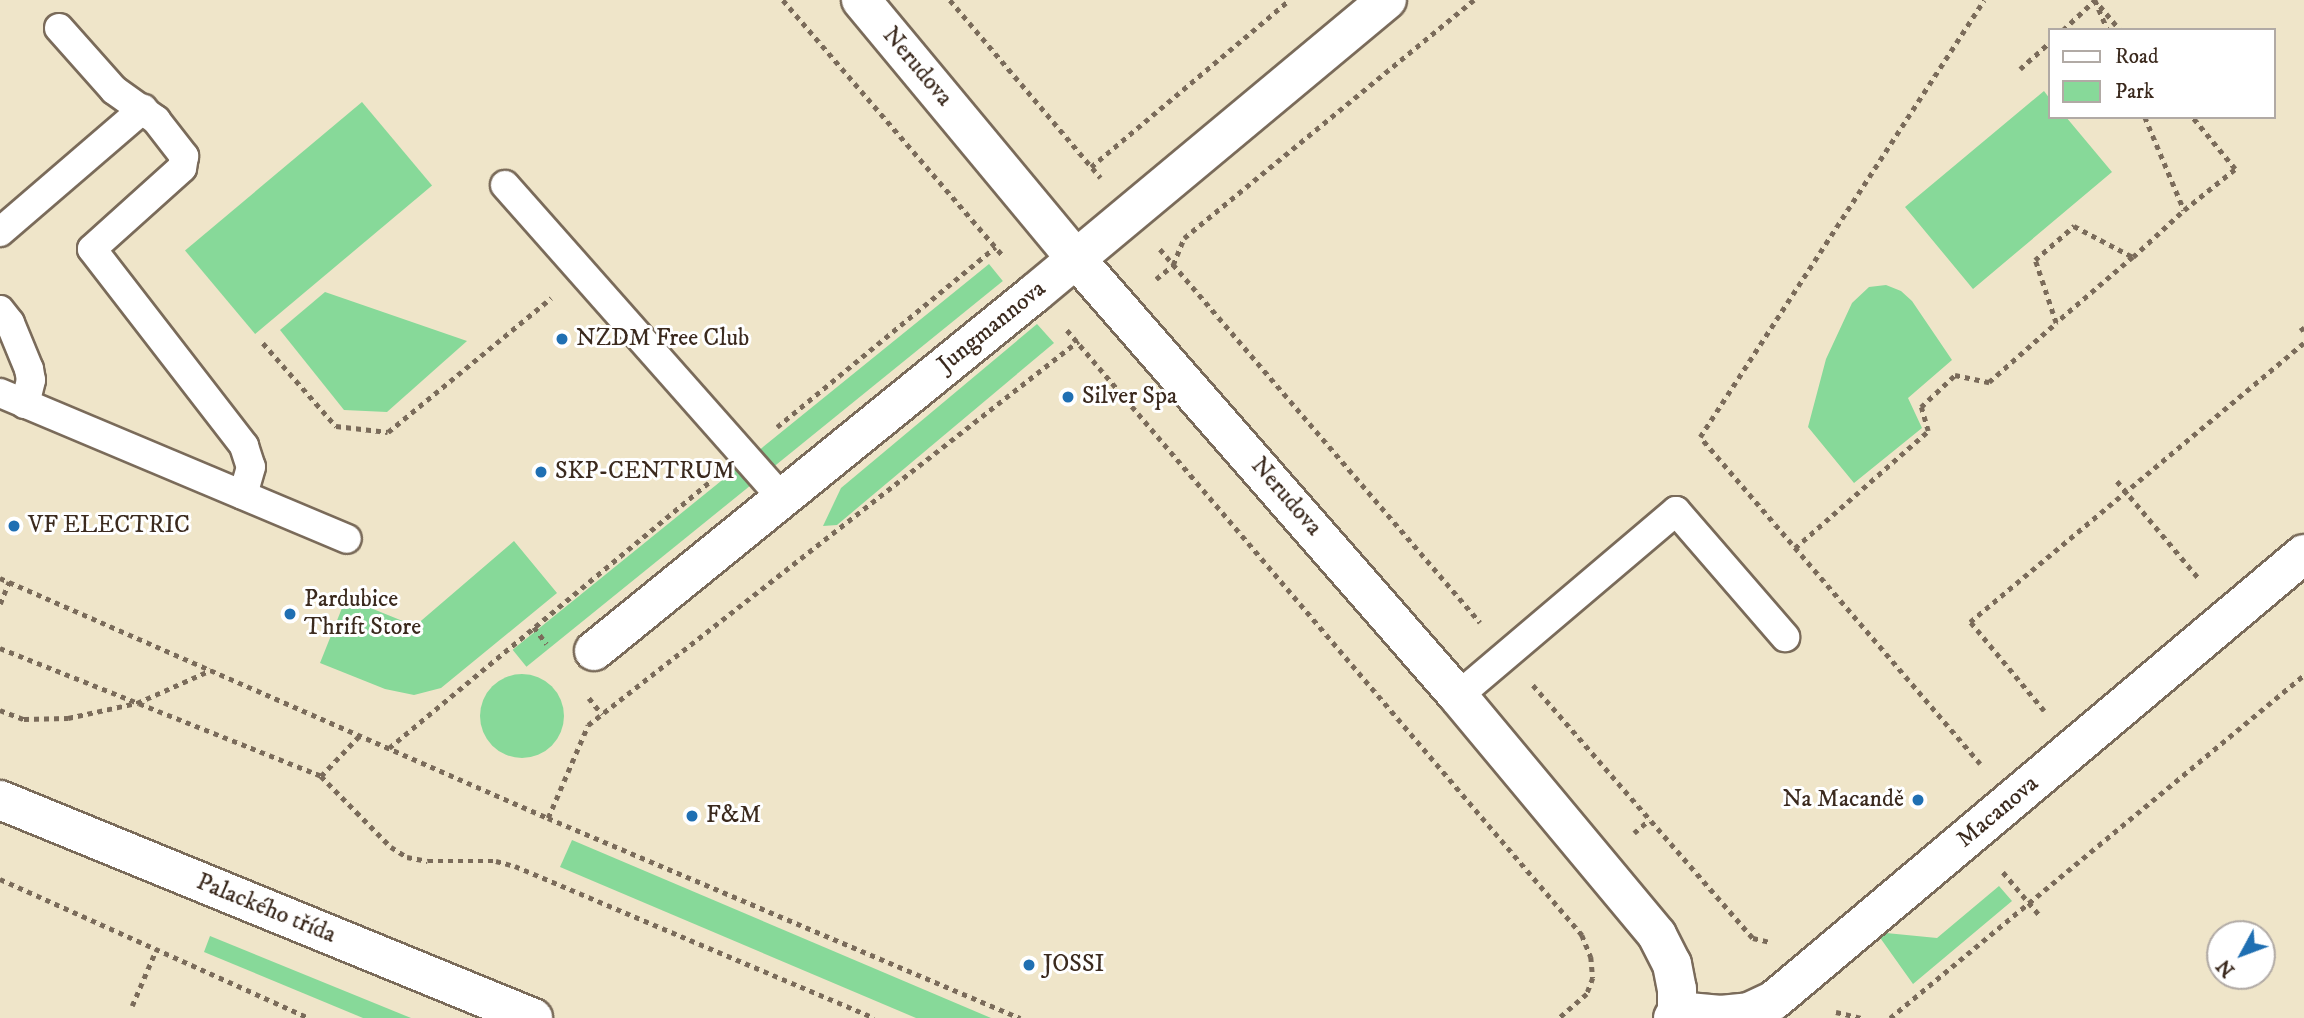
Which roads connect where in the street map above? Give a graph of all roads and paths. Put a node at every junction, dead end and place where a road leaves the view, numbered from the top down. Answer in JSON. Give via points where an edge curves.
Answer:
{"nodes":[{"id":1,"x":783,"y":0,"type":"edge"},
{"id":2,"x":861,"y":0,"type":"edge"},
{"id":3,"x":950,"y":0,"type":"edge"},
{"id":4,"x":1289,"y":0,"type":"edge"},
{"id":5,"x":1387,"y":0,"type":"edge"},
{"id":6,"x":1474,"y":0,"type":"edge"},
{"id":7,"x":1984,"y":0,"type":"edge"},
{"id":8,"x":2095,"y":0,"type":"edge"},
{"id":9,"x":59,"y":28,"type":"dead end"},
{"id":10,"x":2065,"y":28,"type":"edge"},
{"id":11,"x":2107,"y":28,"type":"edge"},
{"id":12,"x":2118,"y":28,"type":"edge"},
{"id":13,"x":2048,"y":44,"type":"edge"},
{"id":14,"x":2020,"y":69,"type":"dead end"},
{"id":15,"x":143,"y":109,"type":"junction"},
{"id":16,"x":2145,"y":119,"type":"edge"},
{"id":17,"x":2194,"y":119,"type":"edge"},
{"id":18,"x":505,"y":185,"type":"dead end"},
{"id":19,"x":2183,"y":210,"type":"junction"},
{"id":20,"x":0,"y":232,"type":"edge"},
{"id":21,"x":2133,"y":257,"type":"junction"},
{"id":22,"x":1076,"y":259,"type":"junction"},
{"id":23,"x":583,"y":272,"type":"junction"},
{"id":24,"x":0,"y":310,"type":"edge"},
{"id":25,"x":2056,"y":323,"type":"junction"},
{"id":26,"x":263,"y":343,"type":"dead end"},
{"id":27,"x":2304,"y":344,"type":"edge"},
{"id":28,"x":12,"y":398,"type":"edge"},
{"id":29,"x":744,"y":454,"type":"junction"},
{"id":30,"x":2117,"y":481,"type":"dead end"},
{"id":31,"x":2126,"y":492,"type":"junction"},
{"id":32,"x":243,"y":495,"type":"junction"},
{"id":33,"x":782,"y":498,"type":"junction"},
{"id":34,"x":347,"y":539,"type":"dead end"},
{"id":35,"x":1795,"y":548,"type":"junction"},
{"id":36,"x":2304,"y":554,"type":"edge"},
{"id":37,"x":0,"y":578,"type":"edge"},
{"id":38,"x":9,"y":582,"type":"junction"},
{"id":39,"x":0,"y":604,"type":"edge"},
{"id":40,"x":2230,"y":616,"type":"junction"},
{"id":41,"x":1785,"y":638,"type":"dead end"},
{"id":42,"x":0,"y":648,"type":"edge"},
{"id":43,"x":594,"y":650,"type":"dead end"},
{"id":44,"x":1507,"y":655,"type":"junction"},
{"id":45,"x":211,"y":670,"type":"junction"},
{"id":46,"x":2304,"y":675,"type":"edge"},
{"id":47,"x":1458,"y":696,"type":"junction"},
{"id":48,"x":137,"y":704,"type":"junction"},
{"id":49,"x":0,"y":710,"type":"edge"},
{"id":50,"x":2046,"y":713,"type":"dead end"},
{"id":51,"x":361,"y":734,"type":"junction"},
{"id":52,"x":389,"y":748,"type":"junction"},
{"id":53,"x":1983,"y":767,"type":"dead end"},
{"id":54,"x":321,"y":776,"type":"junction"},
{"id":55,"x":0,"y":800,"type":"edge"},
{"id":56,"x":548,"y":818,"type":"junction"},
{"id":57,"x":1972,"y":834,"type":"junction"},
{"id":58,"x":0,"y":879,"type":"edge"},
{"id":59,"x":2029,"y":903,"type":"junction"},
{"id":60,"x":2041,"y":917,"type":"dead end"},
{"id":61,"x":1770,"y":942,"type":"dead end"},
{"id":62,"x":156,"y":950,"type":"junction"},
{"id":63,"x":132,"y":1006,"type":"dead end"},
{"id":64,"x":1675,"y":1014,"type":"edge"},
{"id":65,"x":309,"y":1018,"type":"edge"},
{"id":66,"x":533,"y":1018,"type":"edge"},
{"id":67,"x":874,"y":1018,"type":"edge"},
{"id":68,"x":1020,"y":1018,"type":"edge"},
{"id":69,"x":1559,"y":1018,"type":"edge"},
{"id":70,"x":1891,"y":1018,"type":"edge"}],
"edges":[{"from":1,"to":29,"type":"path","via":[[995,247]]},
{"from":2,"to":22,"type":"street","name":"Nerudova"},
{"from":3,"to":4,"type":"path","via":[[1091,167]]},
{"from":5,"to":22,"type":"street","name":"Jungmannova"},
{"from":6,"to":44,"type":"path","via":[[1184,238],[1173,265]]},
{"from":7,"to":35,"type":"path","via":[[1700,436]]},
{"from":8,"to":10,"type":"path"},
{"from":8,"to":11,"type":"path"},
{"from":8,"to":12,"type":"path"},
{"from":9,"to":15,"type":"lane","via":[[98,75]]},
{"from":13,"to":14,"type":"path"},
{"from":15,"to":20,"type":"lane"},
{"from":15,"to":32,"type":"lane","via":[[181,150],[184,163],[92,250],[244,446],[251,467]]},
{"from":16,"to":19,"type":"path"},
{"from":17,"to":19,"type":"path","via":[[2235,169]]},
{"from":18,"to":23,"type":"lane"},
{"from":19,"to":21,"type":"path"},
{"from":21,"to":25,"type":"path"},
{"from":21,"to":25,"type":"path","via":[[2074,226],[2035,260]]},
{"from":22,"to":33,"type":"street","name":"Jungmannova"},
{"from":22,"to":47,"type":"street","name":"Nerudova"},
{"from":23,"to":26,"type":"path","via":[[387,432],[336,426]]},
{"from":23,"to":29,"type":"lane"},
{"from":24,"to":28,"type":"lane","via":[[10,323],[31,380]]},
{"from":25,"to":35,"type":"path","via":[[1989,382],[1955,375],[1921,407],[1928,431]]},
{"from":27,"to":31,"type":"path"},
{"from":28,"to":32,"type":"lane"},
{"from":29,"to":33,"type":"lane"},
{"from":29,"to":52,"type":"path"},
{"from":30,"to":31,"type":"path"},
{"from":31,"to":40,"type":"path"},
{"from":31,"to":50,"type":"path","via":[[1970,622]]},
{"from":32,"to":34,"type":"lane"},
{"from":33,"to":43,"type":"street","name":"Jungmannova"},
{"from":35,"to":53,"type":"path"},
{"from":36,"to":40,"type":"street","name":"Macanova"},
{"from":37,"to":38,"type":"path"},
{"from":38,"to":39,"type":"path"},
{"from":38,"to":45,"type":"path"},
{"from":40,"to":57,"type":"street","name":"Macanova"},
{"from":41,"to":44,"type":"lane","via":[[1676,511]]},
{"from":42,"to":48,"type":"path"},
{"from":44,"to":47,"type":"lane"},
{"from":44,"to":61,"type":"path","via":[[1753,938]]},
{"from":45,"to":48,"type":"path"},
{"from":45,"to":51,"type":"path"},
{"from":46,"to":59,"type":"path"},
{"from":47,"to":64,"type":"street","name":"Nerudova","via":[[1657,935],[1672,964]]},
{"from":48,"to":49,"type":"path","via":[[68,718],[24,719]]},
{"from":48,"to":54,"type":"path"},
{"from":51,"to":52,"type":"path"},
{"from":51,"to":54,"type":"path"},
{"from":52,"to":56,"type":"path"},
{"from":54,"to":67,"type":"path","via":[[391,847],[407,857],[514,866]]},
{"from":55,"to":66,"type":"street","name":"Palackého třída"},
{"from":56,"to":68,"type":"path"},
{"from":56,"to":69,"type":"path","via":[[588,725],[1077,342],[1582,934],[1593,978],[1587,994]]},
{"from":57,"to":59,"type":"path"},
{"from":57,"to":64,"type":"street","name":"Macanova","via":[[1773,1001],[1749,1012]]},
{"from":58,"to":62,"type":"path"},
{"from":59,"to":60,"type":"path"},
{"from":59,"to":70,"type":"path"},
{"from":62,"to":63,"type":"path"},
{"from":62,"to":65,"type":"path"}]}
